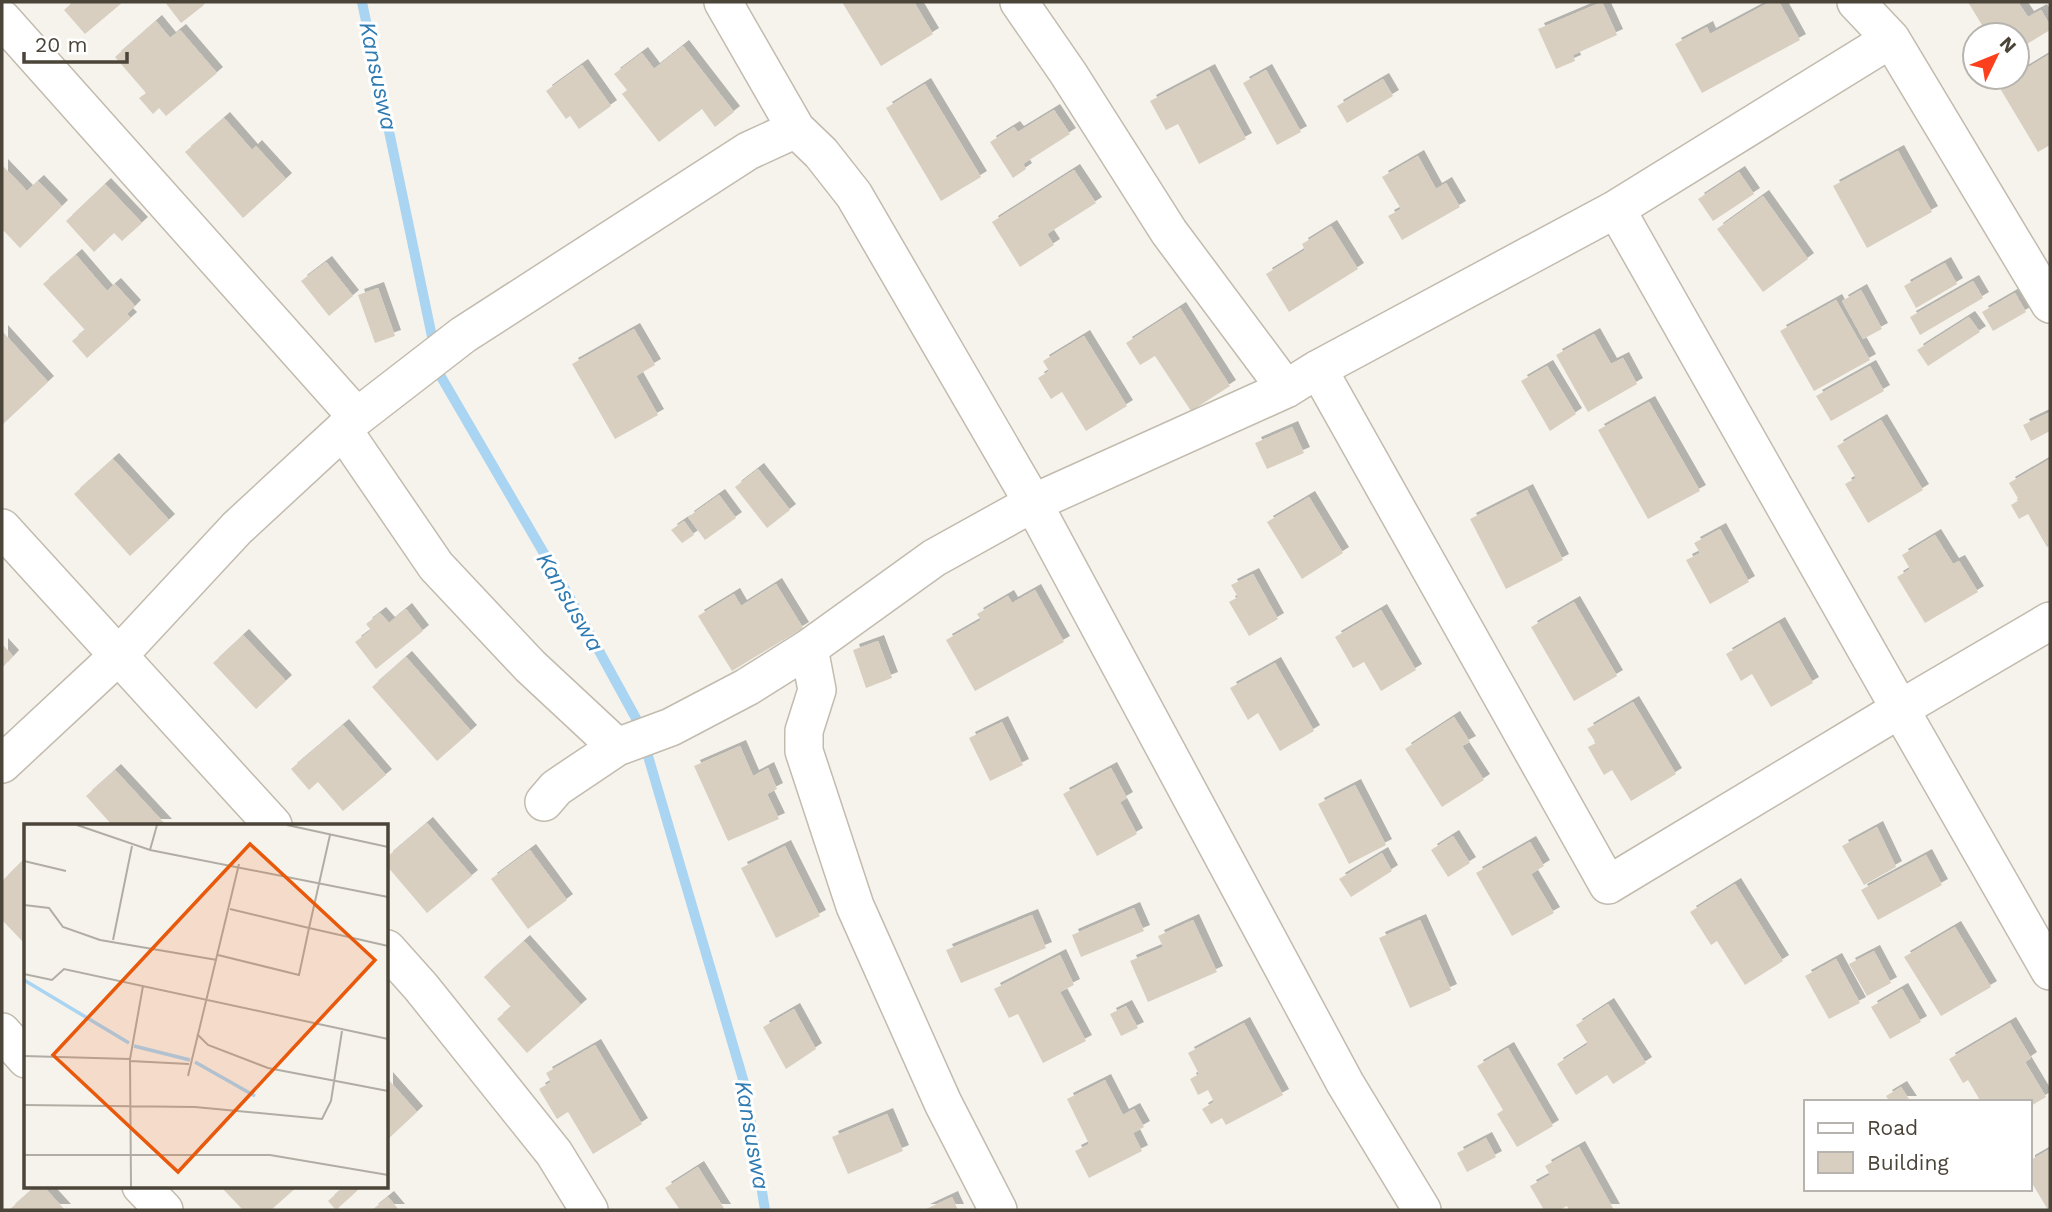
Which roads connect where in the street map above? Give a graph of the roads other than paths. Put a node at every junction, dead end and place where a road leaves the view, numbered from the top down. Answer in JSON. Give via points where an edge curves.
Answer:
{"nodes":[{"id":1,"x":723,"y":2,"type":"edge"},
{"id":2,"x":1019,"y":2,"type":"edge"},
{"id":3,"x":1856,"y":2,"type":"edge"},
{"id":4,"x":2,"y":19,"type":"edge"},
{"id":5,"x":1891,"y":39,"type":"junction"},
{"id":6,"x":796,"y":130,"type":"junction"},
{"id":7,"x":1616,"y":209,"type":"junction"},
{"id":8,"x":2050,"y":304,"type":"edge"},
{"id":9,"x":1318,"y":369,"type":"junction"},
{"id":10,"x":1286,"y":388,"type":"junction"},
{"id":11,"x":350,"y":424,"type":"junction"},
{"id":12,"x":1032,"y":502,"type":"junction"},
{"id":13,"x":2,"y":528,"type":"edge"},
{"id":14,"x":2050,"y":621,"type":"edge"},
{"id":15,"x":808,"y":648,"type":"junction"},
{"id":16,"x":118,"y":656,"type":"junction"},
{"id":17,"x":1900,"y":709,"type":"junction"},
{"id":18,"x":623,"y":744,"type":"junction"},
{"id":19,"x":2,"y":764,"type":"edge"},
{"id":20,"x":544,"y":802,"type":"dead end"},
{"id":21,"x":272,"y":824,"type":"edge"},
{"id":22,"x":388,"y":950,"type":"edge"},
{"id":23,"x":2050,"y":971,"type":"edge"},
{"id":24,"x":2,"y":1031,"type":"edge"},
{"id":25,"x":24,"y":1057,"type":"edge"},
{"id":26,"x":143,"y":1188,"type":"edge"},
{"id":27,"x":164,"y":1210,"type":"edge"},
{"id":28,"x":589,"y":1210,"type":"edge"},
{"id":29,"x":998,"y":1210,"type":"edge"},
{"id":30,"x":1422,"y":1210,"type":"edge"}],
"edges":[{"from":1,"to":6,"type":"street"},
{"from":2,"to":10,"type":"street","via":[[1170,232]]},
{"from":3,"to":5,"type":"street"},
{"from":4,"to":11,"type":"street"},
{"from":5,"to":7,"type":"street"},
{"from":5,"to":8,"type":"street"},
{"from":6,"to":11,"type":"street","via":[[748,151],[463,335]]},
{"from":6,"to":12,"type":"street","via":[[854,195]]},
{"from":7,"to":9,"type":"street"},
{"from":7,"to":17,"type":"street"},
{"from":9,"to":10,"type":"street"},
{"from":9,"to":17,"type":"street","via":[[1608,885]]},
{"from":10,"to":12,"type":"street"},
{"from":11,"to":16,"type":"street","via":[[237,528]]},
{"from":11,"to":18,"type":"street","via":[[436,565],[530,666]]},
{"from":12,"to":15,"type":"street","via":[[934,558]]},
{"from":12,"to":30,"type":"street","via":[[1345,1083]]},
{"from":13,"to":16,"type":"street"},
{"from":14,"to":17,"type":"street"},
{"from":15,"to":18,"type":"street","via":[[671,727]]},
{"from":15,"to":29,"type":"street","via":[[817,690],[804,731],[804,751],[855,906],[943,1103]]},
{"from":16,"to":19,"type":"street"},
{"from":16,"to":21,"type":"street"},
{"from":17,"to":23,"type":"street"},
{"from":18,"to":20,"type":"street","via":[[556,788]]},
{"from":22,"to":28,"type":"street","via":[[554,1153]]},
{"from":24,"to":25,"type":"street"},
{"from":26,"to":27,"type":"street"}]}
